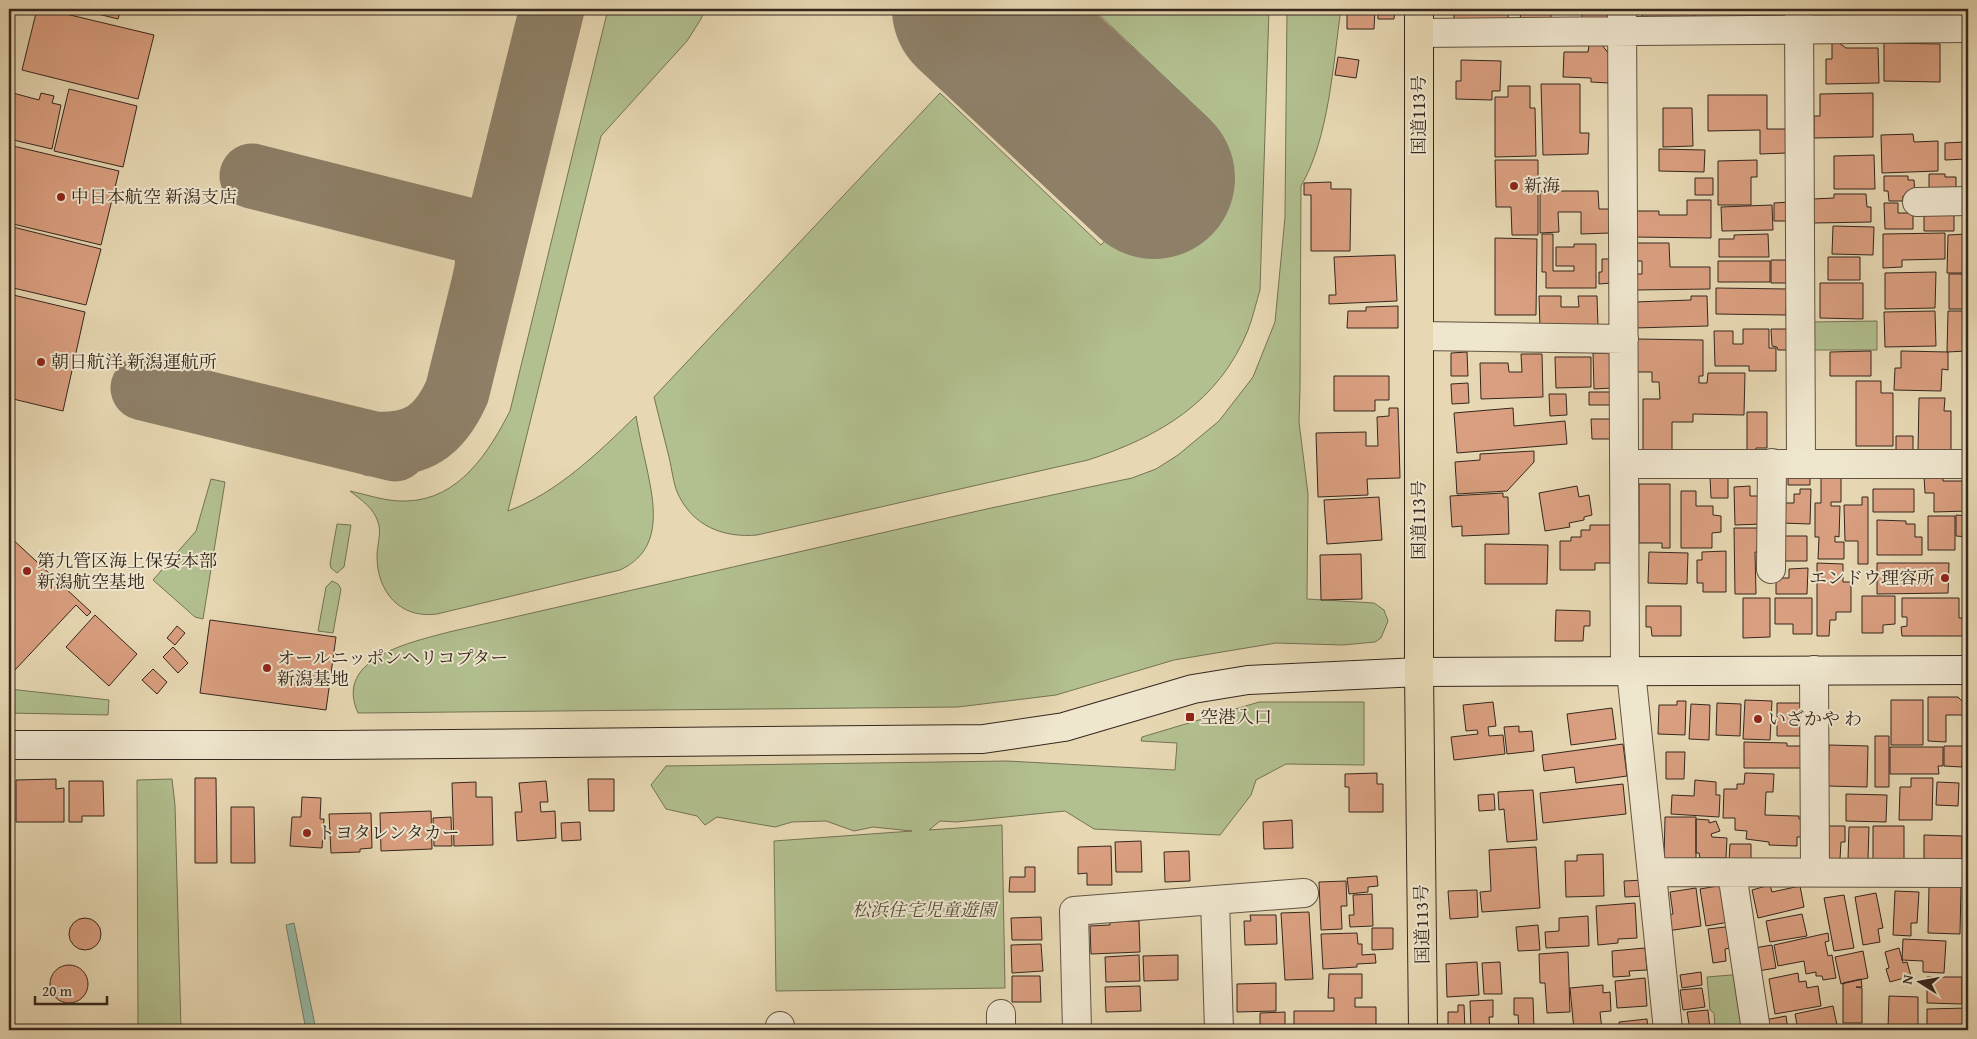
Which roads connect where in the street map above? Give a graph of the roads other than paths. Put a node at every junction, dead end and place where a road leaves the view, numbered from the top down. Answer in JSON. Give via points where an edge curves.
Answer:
{"nodes":[{"id":1,"x":1799,"y":19,"type":"edge"},
{"id":2,"x":1622,"y":20,"type":"edge"},
{"id":3,"x":1419,"y":21,"type":"edge"},
{"id":4,"x":1968,"y":28,"type":"edge"},
{"id":5,"x":1968,"y":201,"type":"edge"},
{"id":6,"x":1918,"y":202,"type":"dead end"},
{"id":7,"x":1419,"y":336,"type":"junction"},
{"id":8,"x":1624,"y":339,"type":"junction"},
{"id":9,"x":1772,"y":463,"type":"junction"},
{"id":10,"x":1801,"y":463,"type":"junction"},
{"id":11,"x":1626,"y":464,"type":"junction"},
{"id":12,"x":1968,"y":464,"type":"edge"},
{"id":13,"x":1771,"y":569,"type":"dead end"},
{"id":14,"x":1814,"y":670,"type":"junction"},
{"id":15,"x":1968,"y":670,"type":"edge"},
{"id":16,"x":1628,"y":671,"type":"junction"},
{"id":17,"x":1419,"y":672,"type":"junction"},
{"id":18,"x":9,"y":745,"type":"edge"},
{"id":19,"x":1652,"y":872,"type":"junction"},
{"id":20,"x":1815,"y":872,"type":"junction"},
{"id":21,"x":1732,"y":873,"type":"junction"},
{"id":22,"x":1968,"y":873,"type":"edge"},
{"id":23,"x":1304,"y":893,"type":"dead end"},
{"id":24,"x":1215,"y":900,"type":"junction"},
{"id":25,"x":1077,"y":1030,"type":"edge"},
{"id":26,"x":1218,"y":1030,"type":"edge"},
{"id":27,"x":1423,"y":1030,"type":"edge"},
{"id":28,"x":1668,"y":1030,"type":"edge"},
{"id":29,"x":1756,"y":1030,"type":"edge"}],
"edges":[{"from":1,"to":2,"type":"street"},
{"from":1,"to":4,"type":"street"},
{"from":1,"to":10,"type":"street"},
{"from":2,"to":3,"type":"street"},
{"from":2,"to":8,"type":"street"},
{"from":3,"to":7,"type":"highway","name":"国道113号"},
{"from":5,"to":6,"type":"street"},
{"from":7,"to":8,"type":"street"},
{"from":7,"to":17,"type":"highway","name":"国道113号"},
{"from":8,"to":11,"type":"street"},
{"from":9,"to":10,"type":"street"},
{"from":9,"to":11,"type":"street"},
{"from":9,"to":13,"type":"street"},
{"from":10,"to":12,"type":"street"},
{"from":11,"to":16,"type":"street"},
{"from":14,"to":15,"type":"street"},
{"from":14,"to":16,"type":"street"},
{"from":14,"to":20,"type":"street"},
{"from":16,"to":17,"type":"street"},
{"from":16,"to":19,"type":"street"},
{"from":17,"to":18,"type":"street","via":[[1248,680],[1193,689],[1064,727],[983,739]]},
{"from":17,"to":27,"type":"highway","name":"国道113号"},
{"from":19,"to":21,"type":"street"},
{"from":19,"to":28,"type":"street"},
{"from":20,"to":21,"type":"street"},
{"from":20,"to":22,"type":"street"},
{"from":21,"to":29,"type":"street"},
{"from":23,"to":24,"type":"street"},
{"from":24,"to":25,"type":"street","via":[[1074,911]]},
{"from":24,"to":26,"type":"street"}]}
